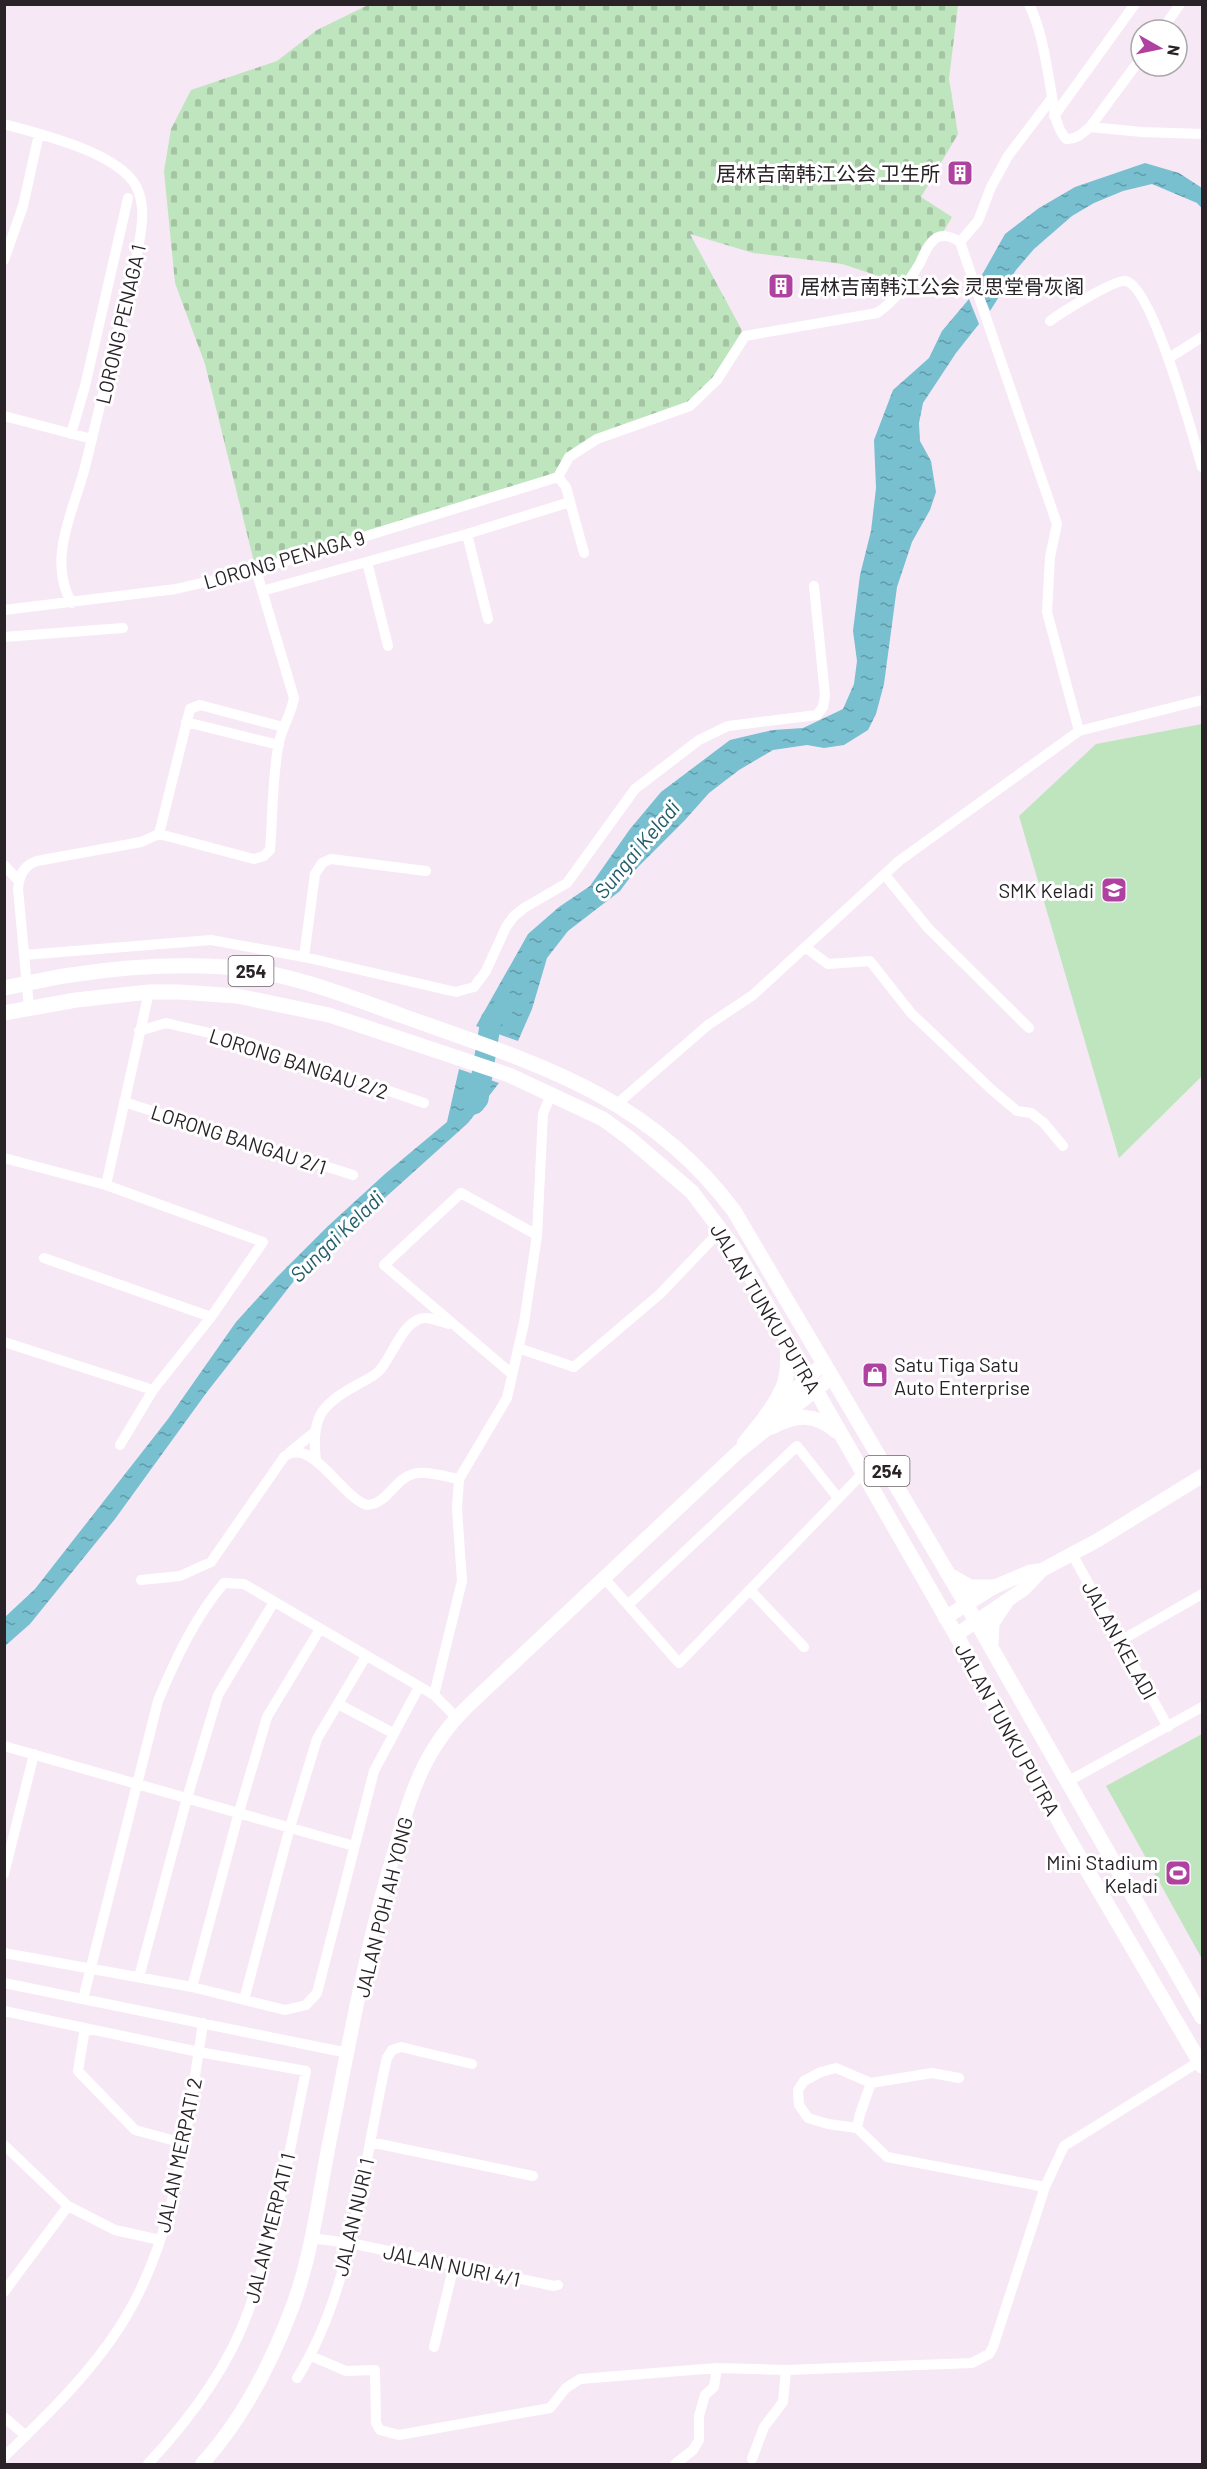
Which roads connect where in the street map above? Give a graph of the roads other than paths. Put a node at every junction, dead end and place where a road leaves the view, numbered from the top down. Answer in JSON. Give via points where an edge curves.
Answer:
{"nodes":[{"id":1,"x":1029,"y":4,"type":"edge"},
{"id":2,"x":1135,"y":4,"type":"edge"},
{"id":3,"x":1180,"y":4,"type":"edge"},
{"id":4,"x":1170,"y":18,"type":"edge"},
{"id":5,"x":1129,"y":74,"type":"edge"},
{"id":6,"x":1052,"y":98,"type":"junction"},
{"id":7,"x":1054,"y":116,"type":"junction"},
{"id":8,"x":4,"y":124,"type":"edge"},
{"id":9,"x":1090,"y":127,"type":"junction"},
{"id":10,"x":39,"y":134,"type":"junction"},
{"id":11,"x":1203,"y":135,"type":"edge"},
{"id":12,"x":128,"y":198,"type":"dead end"},
{"id":13,"x":9,"y":241,"type":"edge"},
{"id":14,"x":960,"y":242,"type":"junction"},
{"id":15,"x":4,"y":260,"type":"edge"},
{"id":16,"x":1050,"y":321,"type":"dead end"},
{"id":17,"x":1203,"y":337,"type":"edge"},
{"id":18,"x":1169,"y":358,"type":"junction"},
{"id":19,"x":4,"y":416,"type":"edge"},
{"id":20,"x":71,"y":434,"type":"junction"},
{"id":21,"x":92,"y":439,"type":"junction"},
{"id":22,"x":1203,"y":467,"type":"edge"},
{"id":23,"x":558,"y":477,"type":"junction"},
{"id":24,"x":570,"y":502,"type":"junction"},
{"id":25,"x":467,"y":534,"type":"junction"},
{"id":26,"x":584,"y":553,"type":"dead end"},
{"id":27,"x":367,"y":562,"type":"junction"},
{"id":28,"x":256,"y":570,"type":"junction"},
{"id":29,"x":814,"y":586,"type":"dead end"},
{"id":30,"x":262,"y":591,"type":"junction"},
{"id":31,"x":72,"y":603,"type":"junction"},
{"id":32,"x":4,"y":610,"type":"edge"},
{"id":33,"x":488,"y":619,"type":"dead end"},
{"id":34,"x":123,"y":628,"type":"dead end"},
{"id":35,"x":4,"y":638,"type":"edge"},
{"id":36,"x":388,"y":646,"type":"dead end"},
{"id":37,"x":1203,"y":700,"type":"edge"},
{"id":38,"x":186,"y":722,"type":"junction"},
{"id":39,"x":283,"y":727,"type":"junction"},
{"id":40,"x":1079,"y":731,"type":"junction"},
{"id":41,"x":279,"y":745,"type":"junction"},
{"id":42,"x":159,"y":834,"type":"junction"},
{"id":43,"x":4,"y":865,"type":"edge"},
{"id":44,"x":426,"y":871,"type":"dead end"},
{"id":45,"x":885,"y":875,"type":"junction"},
{"id":46,"x":19,"y":880,"type":"junction"},
{"id":47,"x":805,"y":948,"type":"junction"},
{"id":48,"x":24,"y":955,"type":"junction"},
{"id":49,"x":304,"y":957,"type":"junction"},
{"id":50,"x":26,"y":984,"type":"junction"},
{"id":51,"x":4,"y":988,"type":"edge"},
{"id":52,"x":149,"y":992,"type":"junction"},
{"id":53,"x":29,"y":1008,"type":"junction"},
{"id":54,"x":4,"y":1012,"type":"edge"},
{"id":55,"x":1029,"y":1028,"type":"dead end"},
{"id":56,"x":139,"y":1031,"type":"junction"},
{"id":57,"x":551,"y":1094,"type":"junction"},
{"id":58,"x":124,"y":1102,"type":"junction"},
{"id":59,"x":424,"y":1103,"type":"dead end"},
{"id":60,"x":617,"y":1104,"type":"junction"},
{"id":61,"x":1063,"y":1146,"type":"dead end"},
{"id":62,"x":4,"y":1158,"type":"edge"},
{"id":63,"x":353,"y":1175,"type":"dead end"},
{"id":64,"x":106,"y":1185,"type":"junction"},
{"id":65,"x":722,"y":1228,"type":"junction"},
{"id":66,"x":537,"y":1235,"type":"junction"},
{"id":67,"x":44,"y":1258,"type":"dead end"},
{"id":68,"x":211,"y":1317,"type":"junction"},
{"id":69,"x":775,"y":1319,"type":"junction"},
{"id":70,"x":453,"y":1324,"type":"junction"},
{"id":71,"x":4,"y":1342,"type":"edge"},
{"id":72,"x":518,"y":1348,"type":"junction"},
{"id":73,"x":824,"y":1363,"type":"junction"},
{"id":74,"x":512,"y":1374,"type":"junction"},
{"id":75,"x":832,"y":1377,"type":"junction"},
{"id":76,"x":811,"y":1384,"type":"junction"},
{"id":77,"x":153,"y":1390,"type":"junction"},
{"id":78,"x":768,"y":1422,"type":"junction"},
{"id":79,"x":315,"y":1432,"type":"junction"},
{"id":80,"x":841,"y":1435,"type":"junction"},
{"id":81,"x":120,"y":1445,"type":"dead end"},
{"id":82,"x":290,"y":1452,"type":"junction"},
{"id":83,"x":316,"y":1460,"type":"junction"},
{"id":84,"x":862,"y":1474,"type":"junction"},
{"id":85,"x":1203,"y":1476,"type":"edge"},
{"id":86,"x":459,"y":1479,"type":"junction"},
{"id":87,"x":838,"y":1498,"type":"junction"},
{"id":88,"x":1072,"y":1554,"type":"junction"},
{"id":89,"x":942,"y":1565,"type":"junction"},
{"id":90,"x":1042,"y":1570,"type":"junction"},
{"id":91,"x":605,"y":1579,"type":"junction"},
{"id":92,"x":141,"y":1580,"type":"dead end"},
{"id":93,"x":994,"y":1587,"type":"junction"},
{"id":94,"x":750,"y":1590,"type":"junction"},
{"id":95,"x":1203,"y":1594,"type":"edge"},
{"id":96,"x":274,"y":1602,"type":"junction"},
{"id":97,"x":1006,"y":1602,"type":"junction"},
{"id":98,"x":628,"y":1605,"type":"junction"},
{"id":99,"x":966,"y":1605,"type":"junction"},
{"id":100,"x":945,"y":1618,"type":"junction"},
{"id":101,"x":976,"y":1621,"type":"junction"},
{"id":102,"x":320,"y":1629,"type":"junction"},
{"id":103,"x":956,"y":1635,"type":"junction"},
{"id":104,"x":1120,"y":1641,"type":"junction"},
{"id":105,"x":804,"y":1647,"type":"dead end"},
{"id":106,"x":992,"y":1648,"type":"junction"},
{"id":107,"x":366,"y":1656,"type":"junction"},
{"id":108,"x":419,"y":1687,"type":"junction"},
{"id":109,"x":434,"y":1695,"type":"junction"},
{"id":110,"x":338,"y":1704,"type":"junction"},
{"id":111,"x":1203,"y":1707,"type":"edge"},
{"id":112,"x":456,"y":1717,"type":"junction"},
{"id":113,"x":1168,"y":1727,"type":"junction"},
{"id":114,"x":393,"y":1733,"type":"junction"},
{"id":115,"x":4,"y":1746,"type":"edge"},
{"id":116,"x":33,"y":1754,"type":"junction"},
{"id":117,"x":1067,"y":1782,"type":"junction"},
{"id":118,"x":138,"y":1783,"type":"junction"},
{"id":119,"x":187,"y":1798,"type":"junction"},
{"id":120,"x":239,"y":1812,"type":"junction"},
{"id":121,"x":290,"y":1827,"type":"junction"},
{"id":122,"x":354,"y":1846,"type":"junction"},
{"id":123,"x":4,"y":1874,"type":"edge"},
{"id":124,"x":4,"y":1953,"type":"edge"},
{"id":125,"x":91,"y":1968,"type":"junction"},
{"id":126,"x":139,"y":1977,"type":"junction"},
{"id":127,"x":4,"y":1983,"type":"edge"},
{"id":128,"x":192,"y":1987,"type":"junction"},
{"id":129,"x":83,"y":1999,"type":"junction"},
{"id":130,"x":244,"y":2000,"type":"junction"},
{"id":131,"x":4,"y":2011,"type":"edge"},
{"id":132,"x":1203,"y":2017,"type":"edge"},
{"id":133,"x":203,"y":2023,"type":"junction"},
{"id":134,"x":85,"y":2028,"type":"junction"},
{"id":135,"x":199,"y":2052,"type":"junction"},
{"id":136,"x":348,"y":2053,"type":"junction"},
{"id":137,"x":1199,"y":2058,"type":"edge"},
{"id":138,"x":472,"y":2064,"type":"dead end"},
{"id":139,"x":306,"y":2071,"type":"joint"},
{"id":140,"x":959,"y":2078,"type":"dead end"},
{"id":141,"x":871,"y":2083,"type":"junction"},
{"id":142,"x":857,"y":2128,"type":"junction"},
{"id":143,"x":370,"y":2142,"type":"junction"},
{"id":144,"x":183,"y":2143,"type":"junction"},
{"id":145,"x":4,"y":2145,"type":"edge"},
{"id":146,"x":532,"y":2176,"type":"dead end"},
{"id":147,"x":1045,"y":2187,"type":"junction"},
{"id":148,"x":68,"y":2206,"type":"junction"},
{"id":149,"x":310,"y":2238,"type":"junction"},
{"id":150,"x":160,"y":2240,"type":"junction"},
{"id":151,"x":350,"y":2243,"type":"junction"},
{"id":152,"x":454,"y":2265,"type":"junction"},
{"id":153,"x":7,"y":2284,"type":"edge"},
{"id":154,"x":558,"y":2285,"type":"dead end"},
{"id":155,"x":434,"y":2347,"type":"dead end"},
{"id":156,"x":312,"y":2356,"type":"junction"},
{"id":157,"x":717,"y":2368,"type":"junction"},
{"id":158,"x":786,"y":2370,"type":"junction"},
{"id":159,"x":297,"y":2378,"type":"dead end"},
{"id":160,"x":4,"y":2417,"type":"edge"},
{"id":161,"x":26,"y":2436,"type":"junction"},
{"id":162,"x":4,"y":2457,"type":"edge"},
{"id":163,"x":752,"y":2459,"type":"dead end"},
{"id":164,"x":148,"y":2464,"type":"edge"},
{"id":165,"x":202,"y":2464,"type":"edge"},
{"id":166,"x":675,"y":2464,"type":"edge"}],
"edges":[{"from":1,"to":6,"type":"street","via":[[1042,42]]},
{"from":2,"to":7,"type":"street"},
{"from":3,"to":4,"type":"street"},
{"from":5,"to":9,"type":"street"},
{"from":6,"to":7,"type":"street"},
{"from":6,"to":14,"type":"street","via":[[1008,156],[978,221]]},
{"from":7,"to":9,"type":"street","via":[[1066,139],[1071,140]]},
{"from":8,"to":10,"type":"street","name":"LORONG PENAGA 1"},
{"from":9,"to":11,"type":"street"},
{"from":10,"to":13,"type":"street","via":[[23,206]]},
{"from":10,"to":21,"type":"street","name":"LORONG PENAGA 1","via":[[92,152],[113,164],[136,185],[142,206],[137,254]]},
{"from":12,"to":20,"type":"street"},
{"from":13,"to":15,"type":"street"},
{"from":14,"to":23,"type":"street","via":[[950,236],[931,241],[901,292],[877,313],[745,336],[717,380],[690,406],[597,439],[569,457]]},
{"from":14,"to":40,"type":"street","via":[[1057,524],[1050,557],[1047,612]]},
{"from":16,"to":18,"type":"street","via":[[1115,282],[1125,281],[1134,285],[1145,301]]},
{"from":17,"to":18,"type":"street"},
{"from":18,"to":22,"type":"street"},
{"from":19,"to":20,"type":"street"},
{"from":20,"to":21,"type":"street"},
{"from":21,"to":31,"type":"street","name":"LORONG PENAGA 1","via":[[62,552],[62,579]]},
{"from":23,"to":24,"type":"street"},
{"from":23,"to":28,"type":"street","name":"LORONG PENAGA 9"},
{"from":24,"to":25,"type":"street"},
{"from":24,"to":26,"type":"street"},
{"from":25,"to":27,"type":"street"},
{"from":25,"to":33,"type":"street"},
{"from":27,"to":30,"type":"street"},
{"from":27,"to":36,"type":"street"},
{"from":28,"to":30,"type":"street"},
{"from":28,"to":31,"type":"street","name":"LORONG PENAGA 9","via":[[176,589]]},
{"from":29,"to":49,"type":"street","via":[[825,695],[817,715],[728,726],[699,740],[635,789],[567,883],[514,916],[474,987],[456,992]]},
{"from":30,"to":39,"type":"street","via":[[294,698]]},
{"from":31,"to":32,"type":"street","name":"LORONG PENAGA 9"},
{"from":34,"to":35,"type":"street"},
{"from":37,"to":40,"type":"street"},
{"from":38,"to":39,"type":"street","via":[[190,709],[200,705]]},
{"from":38,"to":41,"type":"street"},
{"from":38,"to":42,"type":"street"},
{"from":39,"to":41,"type":"street"},
{"from":40,"to":45,"type":"street"},
{"from":41,"to":42,"type":"street","via":[[270,850],[264,856],[254,859]]},
{"from":42,"to":46,"type":"street","via":[[141,842],[37,861],[25,867]]},
{"from":43,"to":46,"type":"street"},
{"from":44,"to":49,"type":"street","via":[[331,859],[322,863],[315,874]]},
{"from":45,"to":47,"type":"street"},
{"from":45,"to":55,"type":"street","via":[[928,928]]},
{"from":46,"to":48,"type":"street"},
{"from":47,"to":60,"type":"street"},
{"from":47,"to":61,"type":"street","via":[[828,964],[870,961],[910,1013],[1017,1111],[1030,1113],[1044,1123]]},
{"from":48,"to":49,"type":"street","via":[[211,940]]},
{"from":48,"to":50,"type":"street"},
{"from":50,"to":51,"type":"main road","name":"JALAN TUNKU PUTRA","number":"254"},
{"from":50,"to":53,"type":"street"},
{"from":50,"to":60,"type":"main road","name":"JALAN TUNKU PUTRA","number":"254","via":[[139,966],[266,973],[312,983],[517,1056]]},
{"from":52,"to":53,"type":"main road","name":"JALAN TUNKU PUTRA","number":"254"},
{"from":52,"to":56,"type":"street"},
{"from":52,"to":57,"type":"main road","name":"JALAN TUNKU PUTRA","number":"254","via":[[237,996],[329,1015],[509,1075]]},
{"from":53,"to":54,"type":"main road","name":"JALAN TUNKU PUTRA","number":"254"},
{"from":56,"to":58,"type":"street"},
{"from":56,"to":59,"type":"street","name":"LORONG BANGAU 2/2","via":[[166,1023],[244,1041]]},
{"from":57,"to":65,"type":"main road","name":"JALAN TUNKU PUTRA","number":"254","via":[[603,1119],[629,1138],[692,1192]]},
{"from":57,"to":66,"type":"street","via":[[543,1114]]},
{"from":58,"to":63,"type":"street","name":"LORONG BANGAU 2/1"},
{"from":58,"to":64,"type":"street"},
{"from":60,"to":73,"type":"main road","name":"JALAN TUNKU PUTRA","number":"254","via":[[682,1153],[716,1187]]},
{"from":62,"to":64,"type":"street"},
{"from":64,"to":68,"type":"street","via":[[263,1240]]},
{"from":65,"to":69,"type":"main road","name":"JALAN TUNKU PUTRA","number":"254"},
{"from":65,"to":72,"type":"street","via":[[660,1294],[574,1367]]},
{"from":66,"to":70,"type":"street","via":[[461,1193],[384,1265]]},
{"from":66,"to":72,"type":"street"},
{"from":67,"to":68,"type":"street"},
{"from":68,"to":77,"type":"street"},
{"from":69,"to":76,"type":"main road","name":"JALAN TUNKU PUTRA","number":"254"},
{"from":69,"to":78,"type":"main road","via":[[787,1345],[788,1374]]},
{"from":70,"to":74,"type":"street"},
{"from":70,"to":79,"type":"street","via":[[425,1318],[413,1323],[380,1370],[325,1406]]},
{"from":71,"to":77,"type":"street"},
{"from":72,"to":74,"type":"street"},
{"from":73,"to":75,"type":"main road","name":"JALAN TUNKU PUTRA","number":"254"},
{"from":73,"to":76,"type":"main road","name":"JALAN POH AH YONG"},
{"from":74,"to":86,"type":"street","via":[[507,1398]]},
{"from":75,"to":76,"type":"main road","name":"JALAN POH AH YONG"},
{"from":75,"to":89,"type":"main road","name":"JALAN TUNKU PUTRA","number":"254"},
{"from":76,"to":78,"type":"main road","name":"JALAN POH AH YONG"},
{"from":76,"to":80,"type":"main road","name":"JALAN TUNKU PUTRA","number":"254"},
{"from":77,"to":81,"type":"street"},
{"from":78,"to":80,"type":"main road","via":[[808,1417],[826,1423]]},
{"from":78,"to":91,"type":"main road","name":"JALAN POH AH YONG"},
{"from":79,"to":82,"type":"street"},
{"from":79,"to":83,"type":"street"},
{"from":80,"to":84,"type":"main road","name":"JALAN TUNKU PUTRA","number":"254"},
{"from":82,"to":83,"type":"street","via":[[301,1451]]},
{"from":82,"to":92,"type":"street","via":[[211,1562],[180,1576]]},
{"from":83,"to":86,"type":"street","via":[[353,1498],[367,1505],[381,1501],[410,1474]]},
{"from":84,"to":87,"type":"street"},
{"from":84,"to":100,"type":"main road","name":"JALAN TUNKU PUTRA","number":"254"},
{"from":85,"to":88,"type":"main road"},
{"from":86,"to":109,"type":"street","via":[[462,1581]]},
{"from":87,"to":94,"type":"street"},
{"from":87,"to":98,"type":"street","via":[[797,1446]]},
{"from":88,"to":90,"type":"main road"},
{"from":88,"to":104,"type":"street","name":"JALAN KELADI"},
{"from":89,"to":93,"type":"main road","via":[[970,1587]]},
{"from":89,"to":99,"type":"main road","name":"JALAN TUNKU PUTRA","number":"254"},
{"from":90,"to":93,"type":"main road"},
{"from":90,"to":97,"type":"main road"},
{"from":91,"to":98,"type":"street"},
{"from":91,"to":112,"type":"main road","name":"JALAN POH AH YONG"},
{"from":93,"to":99,"type":"main road"},
{"from":94,"to":98,"type":"street","via":[[679,1663]]},
{"from":94,"to":105,"type":"street"},
{"from":95,"to":104,"type":"street"},
{"from":96,"to":102,"type":"street"},
{"from":96,"to":118,"type":"street","via":[[244,1584],[224,1583],[210,1600],[158,1701]]},
{"from":96,"to":119,"type":"street","via":[[218,1695]]},
{"from":97,"to":101,"type":"main road"},
{"from":97,"to":106,"type":"main road","via":[[992,1623]]},
{"from":99,"to":100,"type":"main road"},
{"from":99,"to":101,"type":"main road","name":"JALAN TUNKU PUTRA","number":"254"},
{"from":100,"to":103,"type":"main road","name":"JALAN TUNKU PUTRA","number":"254"},
{"from":101,"to":103,"type":"main road"},
{"from":101,"to":106,"type":"main road","name":"JALAN TUNKU PUTRA","number":"254"},
{"from":102,"to":107,"type":"street"},
{"from":102,"to":120,"type":"street","via":[[267,1717]]},
{"from":103,"to":137,"type":"main road","name":"JALAN TUNKU PUTRA","number":"254","via":[[1066,1834]]},
{"from":104,"to":113,"type":"street","name":"JALAN KELADI"},
{"from":106,"to":117,"type":"main road","name":"JALAN TUNKU PUTRA","number":"254"},
{"from":107,"to":108,"type":"street"},
{"from":107,"to":110,"type":"street"},
{"from":108,"to":109,"type":"street"},
{"from":108,"to":114,"type":"street"},
{"from":109,"to":112,"type":"street"},
{"from":110,"to":114,"type":"street"},
{"from":110,"to":121,"type":"street","via":[[317,1739]]},
{"from":111,"to":113,"type":"street"},
{"from":112,"to":136,"type":"main road","name":"JALAN POH AH YONG","via":[[420,1772],[409,1803],[381,1899]]},
{"from":113,"to":117,"type":"street"},
{"from":114,"to":122,"type":"street","via":[[374,1771]]},
{"from":115,"to":116,"type":"street"},
{"from":116,"to":118,"type":"street"},
{"from":116,"to":123,"type":"street"},
{"from":117,"to":132,"type":"main road","name":"JALAN TUNKU PUTRA","number":"254"},
{"from":118,"to":119,"type":"street"},
{"from":118,"to":125,"type":"street"},
{"from":119,"to":120,"type":"street"},
{"from":119,"to":126,"type":"street"},
{"from":120,"to":121,"type":"street"},
{"from":120,"to":128,"type":"street"},
{"from":121,"to":122,"type":"street"},
{"from":121,"to":130,"type":"street"},
{"from":122,"to":130,"type":"street","via":[[316,1993],[306,2005],[285,2010]]},
{"from":124,"to":125,"type":"street"},
{"from":125,"to":126,"type":"street"},
{"from":125,"to":129,"type":"street"},
{"from":126,"to":128,"type":"street"},
{"from":127,"to":129,"type":"street"},
{"from":128,"to":130,"type":"street"},
{"from":129,"to":133,"type":"street"},
{"from":131,"to":134,"type":"street","name":"JALAN MERPATI 2"},
{"from":133,"to":135,"type":"street","name":"JALAN MERPATI 2"},
{"from":133,"to":136,"type":"street"},
{"from":134,"to":135,"type":"street","name":"JALAN MERPATI 2"},
{"from":134,"to":144,"type":"street","via":[[78,2071],[135,2130]]},
{"from":135,"to":139,"type":"street","name":"JALAN MERPATI 2"},
{"from":135,"to":144,"type":"street","name":"JALAN MERPATI 2"},
{"from":136,"to":149,"type":"main road","name":"JALAN POH AH YONG"},
{"from":137,"to":147,"type":"street","via":[[1064,2146]]},
{"from":138,"to":143,"type":"street","name":"JALAN NURI 1","via":[[401,2047],[392,2050]]},
{"from":139,"to":164,"type":"street","name":"JALAN MERPATI 1","via":[[272,2228],[248,2313],[201,2399]]},
{"from":140,"to":141,"type":"street","via":[[932,2073]]},
{"from":141,"to":142,"type":"street"},
{"from":141,"to":142,"type":"street","via":[[836,2068],[804,2081],[798,2090],[799,2105],[808,2118]]},
{"from":142,"to":147,"type":"street","via":[[886,2157]]},
{"from":143,"to":146,"type":"street"},
{"from":143,"to":151,"type":"street","name":"JALAN NURI 1"},
{"from":144,"to":150,"type":"street","name":"JALAN MERPATI 2"},
{"from":145,"to":148,"type":"street"},
{"from":147,"to":158,"type":"street","via":[[989,2354],[972,2363]]},
{"from":148,"to":150,"type":"street","via":[[115,2230]]},
{"from":148,"to":153,"type":"street"},
{"from":149,"to":151,"type":"street","name":"JALAN NURI 4/1"},
{"from":149,"to":165,"type":"main road","name":"JALAN POH AH YONG","via":[[292,2308],[262,2375],[220,2444]]},
{"from":150,"to":161,"type":"street","name":"JALAN MERPATI 2","via":[[133,2303],[111,2340]]},
{"from":151,"to":152,"type":"street","name":"JALAN NURI 4/1"},
{"from":151,"to":156,"type":"street","name":"JALAN NURI 1"},
{"from":152,"to":154,"type":"street","name":"JALAN NURI 4/1"},
{"from":152,"to":155,"type":"street"},
{"from":156,"to":157,"type":"street","via":[[346,2371],[375,2370],[376,2423],[380,2430],[399,2435],[550,2408],[566,2388],[580,2379]]},
{"from":156,"to":159,"type":"street","name":"JALAN NURI 1"},
{"from":157,"to":158,"type":"street"},
{"from":157,"to":166,"type":"street","via":[[714,2387],[705,2395],[699,2416],[699,2440]]},
{"from":158,"to":163,"type":"street","via":[[783,2402],[764,2427]]},
{"from":160,"to":161,"type":"street"},
{"from":161,"to":162,"type":"street","name":"JALAN MERPATI 2"}]}
